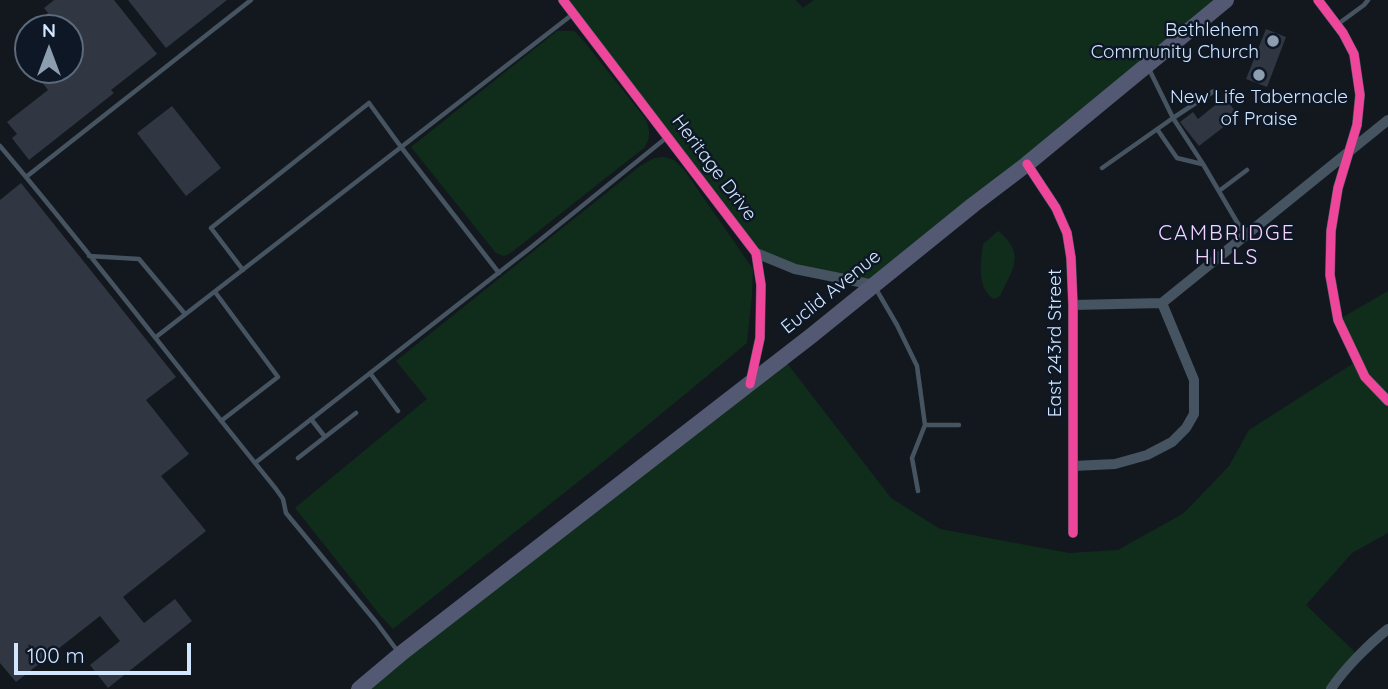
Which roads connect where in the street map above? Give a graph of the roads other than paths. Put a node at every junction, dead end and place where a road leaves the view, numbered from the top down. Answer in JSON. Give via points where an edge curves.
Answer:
{"nodes":[{"id":1,"x":251,"y":0,"type":"edge"},
{"id":2,"x":563,"y":0,"type":"edge"},
{"id":3,"x":1226,"y":0,"type":"edge"},
{"id":4,"x":1318,"y":0,"type":"edge"},
{"id":5,"x":1368,"y":0,"type":"edge"},
{"id":6,"x":573,"y":14,"type":"junction"},
{"id":7,"x":1337,"y":24,"type":"junction"},
{"id":8,"x":1147,"y":65,"type":"junction"},
{"id":9,"x":1214,"y":91,"type":"dead end"},
{"id":10,"x":1173,"y":118,"type":"junction"},
{"id":11,"x":1388,"y":120,"type":"edge"},
{"id":12,"x":1157,"y":129,"type":"junction"},
{"id":13,"x":668,"y":137,"type":"junction"},
{"id":14,"x":0,"y":146,"type":"edge"},
{"id":15,"x":401,"y":148,"type":"junction"},
{"id":16,"x":1350,"y":150,"type":"junction"},
{"id":17,"x":1027,"y":164,"type":"junction"},
{"id":18,"x":1203,"y":164,"type":"junction"},
{"id":19,"x":1102,"y":168,"type":"dead end"},
{"id":20,"x":1247,"y":170,"type":"dead end"},
{"id":21,"x":26,"y":177,"type":"junction"},
{"id":22,"x":1219,"y":191,"type":"junction"},
{"id":23,"x":1246,"y":237,"type":"junction"},
{"id":24,"x":756,"y":253,"type":"junction"},
{"id":25,"x":89,"y":256,"type":"junction"},
{"id":26,"x":243,"y":270,"type":"junction"},
{"id":27,"x":499,"y":273,"type":"junction"},
{"id":28,"x":874,"y":285,"type":"junction"},
{"id":29,"x":215,"y":292,"type":"junction"},
{"id":30,"x":1162,"y":303,"type":"junction"},
{"id":31,"x":1073,"y":305,"type":"junction"},
{"id":32,"x":185,"y":314,"type":"junction"},
{"id":33,"x":156,"y":337,"type":"junction"},
{"id":34,"x":370,"y":373,"type":"junction"},
{"id":35,"x":750,"y":384,"type":"junction"},
{"id":36,"x":1388,"y":401,"type":"edge"},
{"id":37,"x":398,"y":411,"type":"dead end"},
{"id":38,"x":356,"y":413,"type":"dead end"},
{"id":39,"x":311,"y":419,"type":"junction"},
{"id":40,"x":221,"y":421,"type":"junction"},
{"id":41,"x":925,"y":425,"type":"junction"},
{"id":42,"x":960,"y":425,"type":"dead end"},
{"id":43,"x":325,"y":437,"type":"junction"},
{"id":44,"x":298,"y":458,"type":"dead end"},
{"id":45,"x":255,"y":463,"type":"junction"},
{"id":46,"x":1073,"y":466,"type":"junction"},
{"id":47,"x":918,"y":491,"type":"dead end"},
{"id":48,"x":1073,"y":533,"type":"dead end"},
{"id":49,"x":1388,"y":629,"type":"edge"},
{"id":50,"x":400,"y":655,"type":"junction"},
{"id":51,"x":359,"y":689,"type":"edge"},
{"id":52,"x":1331,"y":689,"type":"edge"}],
"edges":[{"from":1,"to":21,"type":"lane"},
{"from":2,"to":6,"type":"street","name":"Heritage Drive"},
{"from":3,"to":8,"type":"main road","name":"Euclid Avenue"},
{"from":4,"to":7,"type":"street"},
{"from":5,"to":7,"type":"lane"},
{"from":6,"to":13,"type":"street","name":"Heritage Drive"},
{"from":6,"to":15,"type":"lane"},
{"from":7,"to":16,"type":"street","via":[[1354,54],[1360,95]]},
{"from":8,"to":10,"type":"lane"},
{"from":8,"to":17,"type":"main road","name":"Euclid Avenue"},
{"from":9,"to":10,"type":"lane"},
{"from":10,"to":12,"type":"lane"},
{"from":10,"to":18,"type":"lane"},
{"from":11,"to":16,"type":"street"},
{"from":12,"to":18,"type":"lane","via":[[1177,158]]},
{"from":12,"to":19,"type":"lane"},
{"from":13,"to":24,"type":"street","name":"Heritage Drive"},
{"from":13,"to":27,"type":"lane"},
{"from":14,"to":21,"type":"lane"},
{"from":15,"to":26,"type":"lane"},
{"from":15,"to":26,"type":"lane","via":[[369,103],[211,228]]},
{"from":15,"to":27,"type":"lane"},
{"from":16,"to":23,"type":"street"},
{"from":16,"to":36,"type":"street","via":[[1331,231],[1330,275],[1338,320],[1365,377]]},
{"from":17,"to":28,"type":"main road","name":"Euclid Avenue"},
{"from":17,"to":31,"type":"street","name":"East 243rd Street","via":[[1067,233]]},
{"from":18,"to":22,"type":"lane"},
{"from":20,"to":22,"type":"lane"},
{"from":21,"to":25,"type":"lane"},
{"from":22,"to":23,"type":"lane"},
{"from":23,"to":30,"type":"street"},
{"from":24,"to":28,"type":"street","via":[[795,269]]},
{"from":24,"to":35,"type":"street","name":"Heritage Drive","via":[[760,338]]},
{"from":25,"to":32,"type":"lane","via":[[139,259]]},
{"from":25,"to":33,"type":"lane"},
{"from":26,"to":29,"type":"lane"},
{"from":27,"to":34,"type":"lane"},
{"from":28,"to":35,"type":"main road","name":"Euclid Avenue"},
{"from":28,"to":41,"type":"lane","via":[[917,366]]},
{"from":29,"to":32,"type":"lane"},
{"from":29,"to":40,"type":"lane","via":[[278,377]]},
{"from":30,"to":31,"type":"street"},
{"from":30,"to":46,"type":"street","via":[[1194,380],[1194,414],[1172,442],[1147,455],[1115,464]]},
{"from":31,"to":46,"type":"street","name":"East 243rd Street"},
{"from":32,"to":33,"type":"lane"},
{"from":33,"to":40,"type":"lane"},
{"from":34,"to":37,"type":"lane"},
{"from":34,"to":39,"type":"lane"},
{"from":35,"to":50,"type":"main road","name":"Euclid Avenue"},
{"from":38,"to":43,"type":"lane"},
{"from":39,"to":43,"type":"lane"},
{"from":39,"to":45,"type":"lane"},
{"from":40,"to":45,"type":"lane"},
{"from":41,"to":42,"type":"lane"},
{"from":41,"to":47,"type":"lane","via":[[912,458]]},
{"from":43,"to":44,"type":"lane"},
{"from":45,"to":50,"type":"lane","via":[[283,499],[286,513]]},
{"from":46,"to":48,"type":"street","name":"East 243rd Street"},
{"from":49,"to":52,"type":"street"},
{"from":50,"to":51,"type":"main road","name":"Euclid Avenue"}]}
